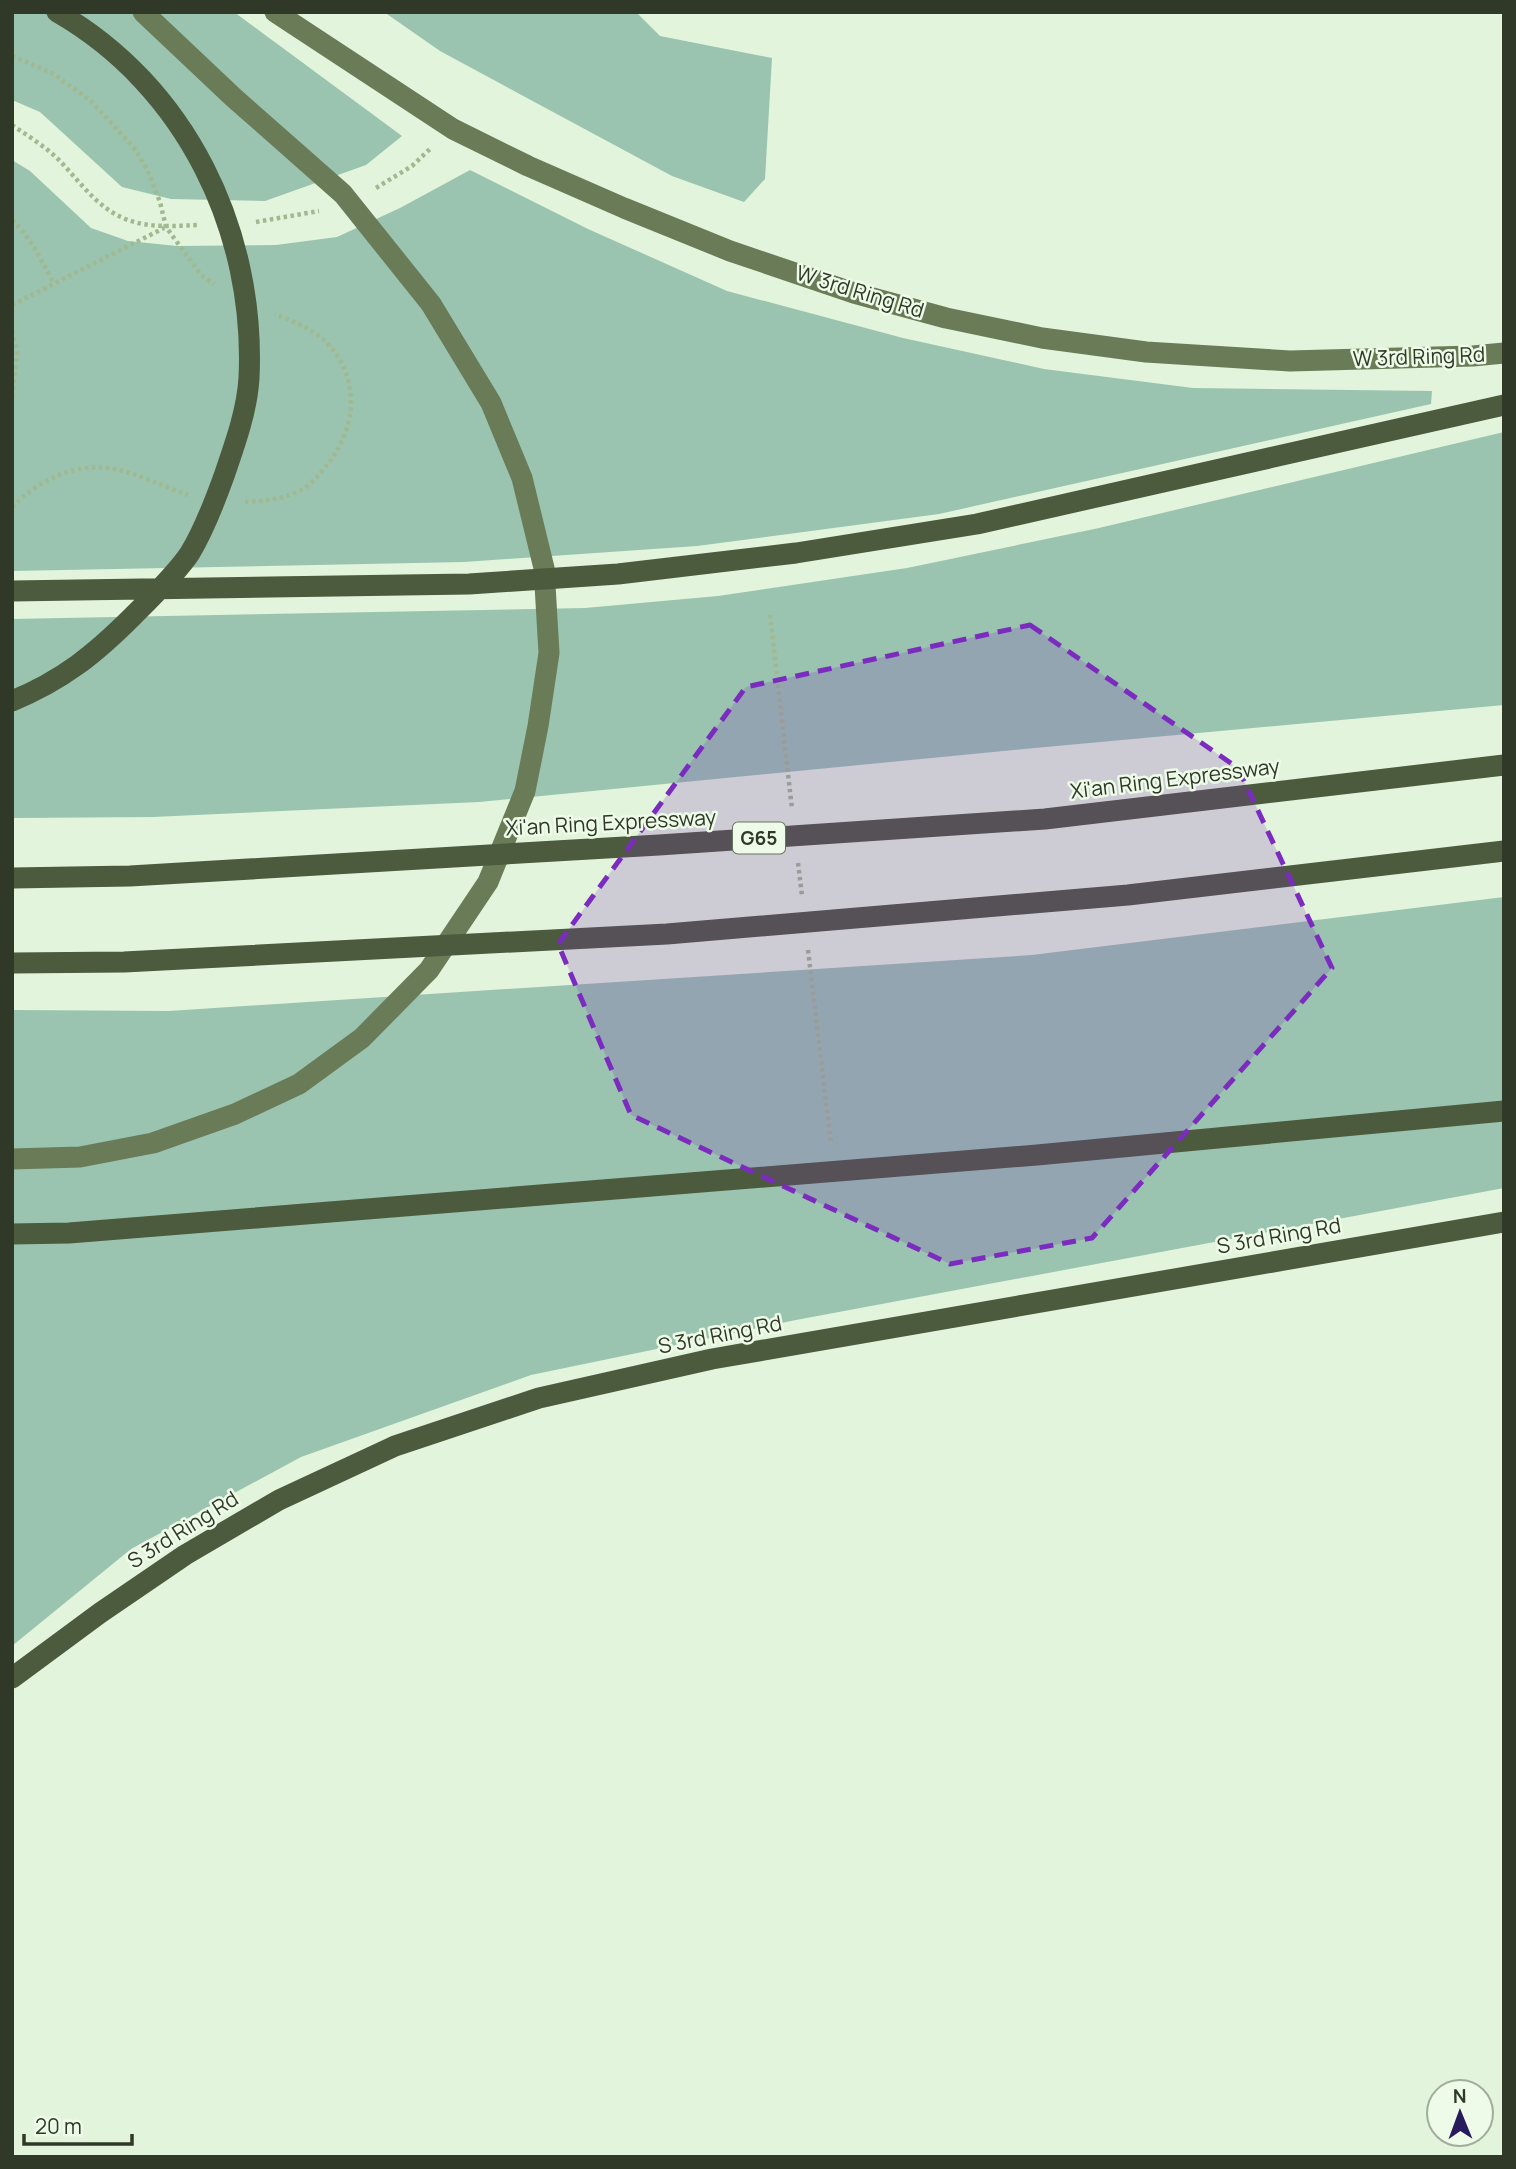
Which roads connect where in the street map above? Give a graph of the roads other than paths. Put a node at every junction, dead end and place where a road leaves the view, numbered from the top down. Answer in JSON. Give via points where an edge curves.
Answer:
{"nodes":[{"id":1,"x":57,"y":12,"type":"edge"},
{"id":2,"x":143,"y":12,"type":"edge"},
{"id":3,"x":275,"y":12,"type":"edge"},
{"id":4,"x":1504,"y":353,"type":"edge"},
{"id":5,"x":1504,"y":405,"type":"edge"},
{"id":6,"x":12,"y":590,"type":"edge"},
{"id":7,"x":12,"y":701,"type":"edge"},
{"id":8,"x":1504,"y":765,"type":"edge"},
{"id":9,"x":1504,"y":851,"type":"edge"},
{"id":10,"x":12,"y":878,"type":"edge"},
{"id":11,"x":12,"y":963,"type":"edge"},
{"id":12,"x":1504,"y":1111,"type":"edge"},
{"id":13,"x":12,"y":1159,"type":"edge"},
{"id":14,"x":1504,"y":1222,"type":"edge"},
{"id":15,"x":12,"y":1234,"type":"edge"},
{"id":16,"x":12,"y":1678,"type":"edge"}],
"edges":[{"from":1,"to":7,"type":"highway","via":[[85,28],[139,76],[186,132],[237,247],[248,320],[249,380],[238,435],[217,496],[189,554],[98,651],[42,689]]},
{"from":2,"to":13,"type":"main road","via":[[343,194],[431,304],[491,403],[522,478],[544,569],[549,653],[525,790],[488,882],[429,970],[362,1038],[299,1084],[235,1114],[164,1139],[80,1157]]},
{"from":3,"to":4,"type":"main road","name":"W 3rd Ring Rd","via":[[453,129],[528,166],[730,251],[854,293],[987,327],[1146,352],[1290,361]]},
{"from":5,"to":6,"type":"highway","via":[[977,524],[782,554],[618,574],[469,584]]},
{"from":8,"to":10,"type":"highway","name":"Xi'an Ring Expressway","number":"G65","via":[[1045,819],[186,873]]},
{"from":9,"to":11,"type":"highway","via":[[1128,895],[667,934],[124,962]]},
{"from":12,"to":15,"type":"highway","via":[[997,1158]]},
{"from":14,"to":16,"type":"highway","name":"S 3rd Ring Rd","via":[[712,1359],[540,1398],[395,1446],[279,1500],[185,1555]]}]}
